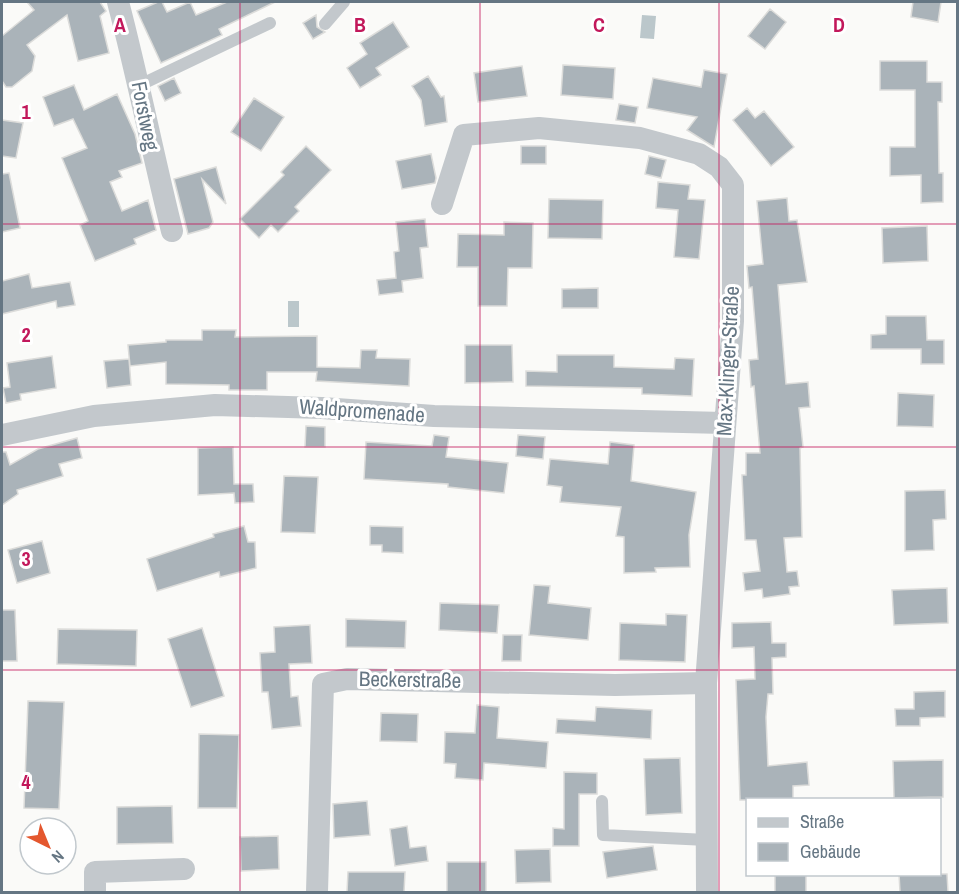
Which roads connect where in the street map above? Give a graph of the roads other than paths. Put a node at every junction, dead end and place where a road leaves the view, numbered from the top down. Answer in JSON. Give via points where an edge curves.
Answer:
{"nodes":[{"id":1,"x":118,"y":2,"type":"edge"},
{"id":2,"x":344,"y":2,"type":"edge"},
{"id":3,"x":270,"y":23,"type":"dead end"},
{"id":4,"x":326,"y":24,"type":"dead end"},
{"id":5,"x":140,"y":85,"type":"junction"},
{"id":6,"x":442,"y":204,"type":"dead end"},
{"id":7,"x":172,"y":231,"type":"dead end"},
{"id":8,"x":724,"y":423,"type":"junction"},
{"id":9,"x":2,"y":435,"type":"edge"},
{"id":10,"x":706,"y":683,"type":"junction"},
{"id":11,"x":602,"y":801,"type":"dead end"},
{"id":12,"x":707,"y":840,"type":"junction"},
{"id":13,"x":184,"y":869,"type":"dead end"},
{"id":14,"x":95,"y":892,"type":"edge"},
{"id":15,"x":317,"y":892,"type":"edge"},
{"id":16,"x":707,"y":892,"type":"edge"}],
"edges":[{"from":1,"to":5,"type":"street","name":"Forstweg"},
{"from":2,"to":4,"type":"lane"},
{"from":3,"to":5,"type":"lane"},
{"from":5,"to":7,"type":"street","name":"Forstweg","via":[[148,138]]},
{"from":6,"to":8,"type":"street","name":"Max-Klinger-Straße","via":[[464,135],[538,128],[640,138],[699,154],[719,167],[734,185],[733,321]]},
{"from":8,"to":9,"type":"street","name":"Waldpromenade","via":[[434,416],[214,405],[94,416]]},
{"from":8,"to":10,"type":"street","name":"Max-Klinger-Straße"},
{"from":10,"to":12,"type":"street","name":"Max-Klinger-Straße"},
{"from":10,"to":15,"type":"street","name":"Beckerstraße","via":[[615,685],[347,679],[323,684]]},
{"from":11,"to":12,"type":"lane","via":[[603,835]]},
{"from":12,"to":16,"type":"street","name":"Max-Klinger-Straße"},
{"from":13,"to":14,"type":"street","via":[[95,872]]}]}
